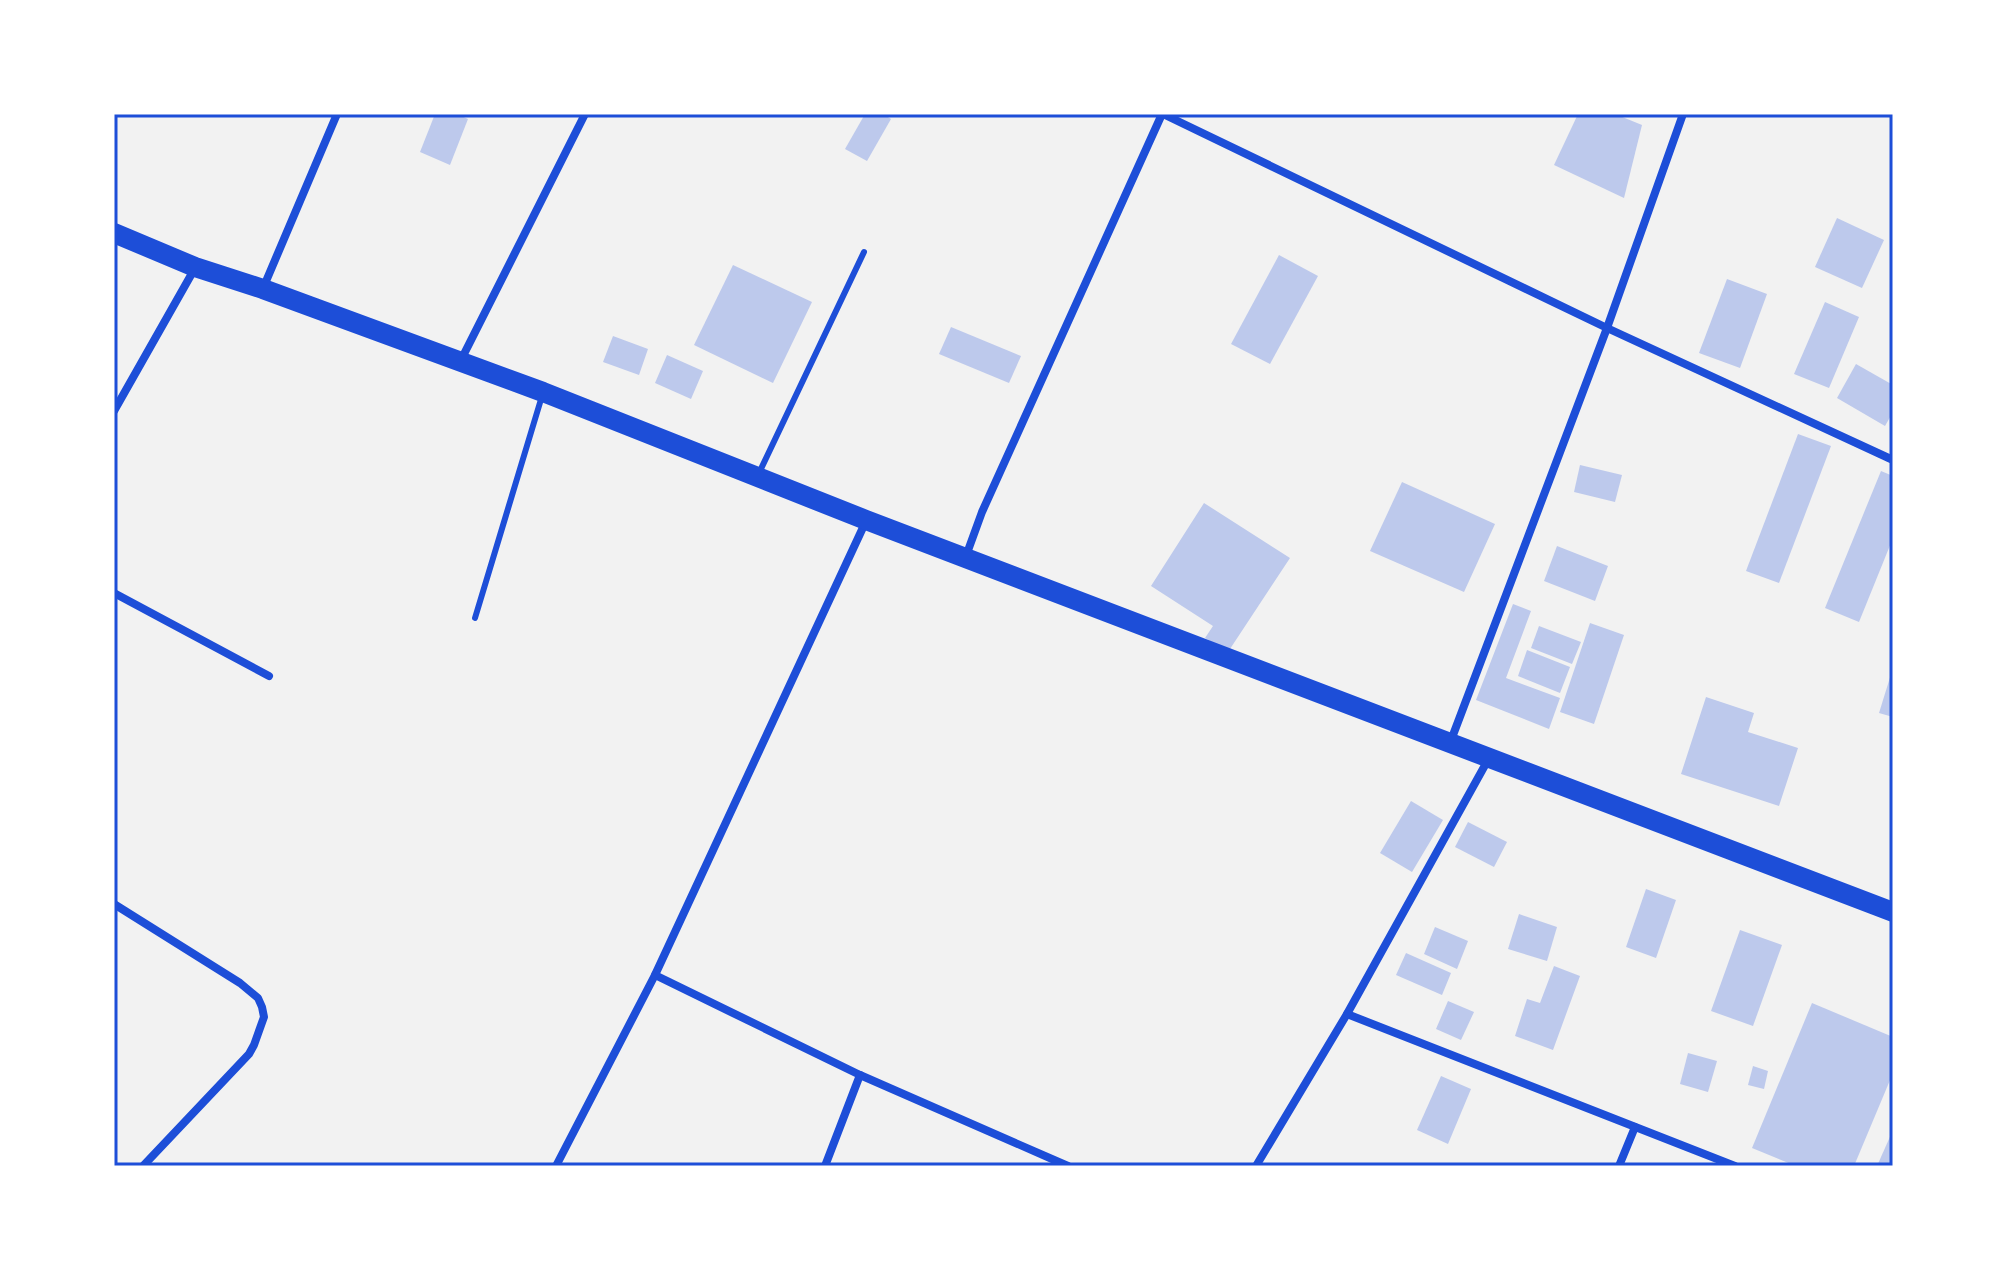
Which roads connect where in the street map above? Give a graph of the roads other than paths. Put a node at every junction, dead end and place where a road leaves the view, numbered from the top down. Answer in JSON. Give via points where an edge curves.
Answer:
{"nodes":[{"id":1,"x":337,"y":114,"type":"edge"},
{"id":2,"x":585,"y":114,"type":"edge"},
{"id":3,"x":1162,"y":114,"type":"edge"},
{"id":4,"x":1683,"y":114,"type":"edge"},
{"id":5,"x":114,"y":233,"type":"edge"},
{"id":6,"x":864,"y":252,"type":"dead end"},
{"id":7,"x":195,"y":267,"type":"junction"},
{"id":8,"x":263,"y":289,"type":"junction"},
{"id":9,"x":1607,"y":328,"type":"junction"},
{"id":10,"x":460,"y":361,"type":"junction"},
{"id":11,"x":543,"y":392,"type":"junction"},
{"id":12,"x":114,"y":411,"type":"edge"},
{"id":13,"x":1893,"y":460,"type":"edge"},
{"id":14,"x":757,"y":476,"type":"junction"},
{"id":15,"x":866,"y":520,"type":"junction"},
{"id":16,"x":966,"y":558,"type":"junction"},
{"id":17,"x":114,"y":593,"type":"edge"},
{"id":18,"x":475,"y":618,"type":"dead end"},
{"id":19,"x":269,"y":676,"type":"dead end"},
{"id":20,"x":1450,"y":743,"type":"junction"},
{"id":21,"x":1490,"y":757,"type":"junction"},
{"id":22,"x":114,"y":904,"type":"edge"},
{"id":23,"x":1893,"y":912,"type":"edge"},
{"id":24,"x":655,"y":975,"type":"junction"},
{"id":25,"x":1347,"y":1014,"type":"junction"},
{"id":26,"x":860,"y":1075,"type":"junction"},
{"id":27,"x":1635,"y":1127,"type":"junction"},
{"id":28,"x":143,"y":1166,"type":"edge"},
{"id":29,"x":556,"y":1166,"type":"edge"},
{"id":30,"x":825,"y":1166,"type":"edge"},
{"id":31,"x":1068,"y":1166,"type":"edge"},
{"id":32,"x":1256,"y":1166,"type":"edge"},
{"id":33,"x":1619,"y":1166,"type":"edge"},
{"id":34,"x":1735,"y":1166,"type":"edge"}],
"edges":[{"from":1,"to":8,"type":"street"},
{"from":2,"to":10,"type":"street"},
{"from":3,"to":9,"type":"street"},
{"from":3,"to":16,"type":"street"},
{"from":4,"to":9,"type":"street"},
{"from":5,"to":7,"type":"main road"},
{"from":6,"to":14,"type":"lane"},
{"from":7,"to":8,"type":"main road"},
{"from":7,"to":12,"type":"street"},
{"from":8,"to":10,"type":"main road"},
{"from":9,"to":13,"type":"street"},
{"from":9,"to":20,"type":"street"},
{"from":10,"to":11,"type":"main road"},
{"from":11,"to":14,"type":"main road"},
{"from":11,"to":18,"type":"lane"},
{"from":14,"to":15,"type":"main road"},
{"from":15,"to":16,"type":"main road"},
{"from":15,"to":24,"type":"street"},
{"from":16,"to":20,"type":"main road"},
{"from":17,"to":19,"type":"street"},
{"from":20,"to":21,"type":"main road"},
{"from":21,"to":23,"type":"main road"},
{"from":21,"to":25,"type":"street"},
{"from":22,"to":28,"type":"street","via":[[240,983],[258,998],[264,1017],[249,1054]]},
{"from":24,"to":26,"type":"street"},
{"from":24,"to":29,"type":"street"},
{"from":25,"to":27,"type":"street"},
{"from":25,"to":32,"type":"street"},
{"from":26,"to":30,"type":"street"},
{"from":26,"to":31,"type":"street"},
{"from":27,"to":33,"type":"street"},
{"from":27,"to":34,"type":"street"}]}
